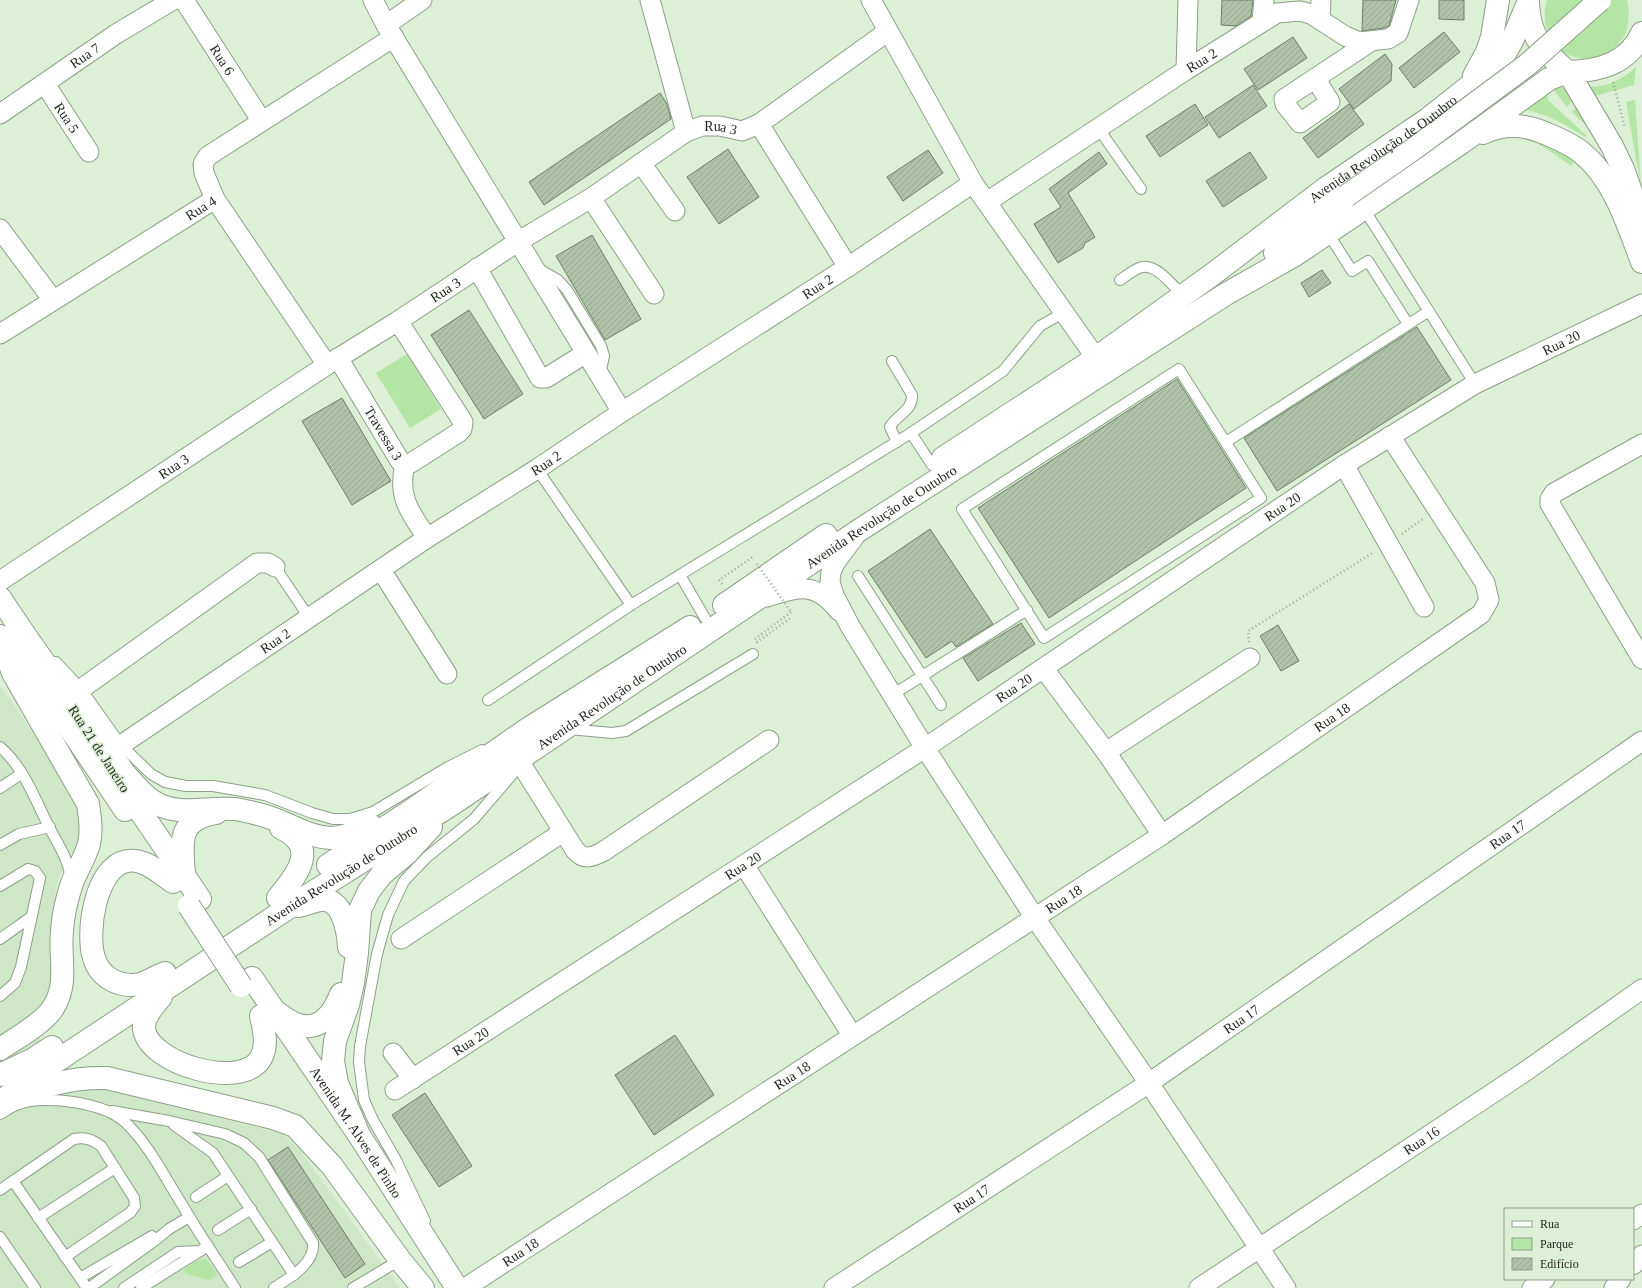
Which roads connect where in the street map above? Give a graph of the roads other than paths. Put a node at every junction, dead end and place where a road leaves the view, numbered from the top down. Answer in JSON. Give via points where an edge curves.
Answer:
{"nodes":[{"id":1,"x":172,"y":0,"type":"edge"},
{"id":2,"x":184,"y":0,"type":"edge"},
{"id":3,"x":373,"y":0,"type":"edge"},
{"id":4,"x":422,"y":0,"type":"edge"},
{"id":5,"x":650,"y":0,"type":"edge"},
{"id":6,"x":871,"y":0,"type":"edge"},
{"id":7,"x":1188,"y":0,"type":"edge"},
{"id":8,"x":1264,"y":0,"type":"edge"},
{"id":9,"x":1321,"y":0,"type":"edge"},
{"id":10,"x":1409,"y":0,"type":"edge"},
{"id":11,"x":1498,"y":0,"type":"edge"},
{"id":12,"x":1600,"y":0,"type":"edge"},
{"id":13,"x":1529,"y":2,"type":"edge"},
{"id":14,"x":1320,"y":19,"type":"junction"},
{"id":15,"x":1262,"y":21,"type":"junction"},
{"id":16,"x":390,"y":31,"type":"junction"},
{"id":17,"x":888,"y":32,"type":"junction"},
{"id":18,"x":1642,"y":33,"type":"edge"},
{"id":19,"x":1370,"y":42,"type":"junction"},
{"id":20,"x":1186,"y":70,"type":"junction"},
{"id":21,"x":1568,"y":72,"type":"junction"},
{"id":22,"x":1315,"y":78,"type":"dead end"},
{"id":23,"x":45,"y":84,"type":"junction"},
{"id":24,"x":1466,"y":89,"type":"junction"},
{"id":25,"x":0,"y":114,"type":"edge"},
{"id":26,"x":261,"y":120,"type":"junction"},
{"id":27,"x":759,"y":124,"type":"junction"},
{"id":28,"x":1098,"y":128,"type":"junction"},
{"id":29,"x":686,"y":132,"type":"junction"},
{"id":30,"x":1461,"y":143,"type":"junction"},
{"id":31,"x":89,"y":152,"type":"dead end"},
{"id":32,"x":641,"y":163,"type":"junction"},
{"id":33,"x":973,"y":183,"type":"junction"},
{"id":34,"x":1141,"y":188,"type":"dead end"},
{"id":35,"x":1346,"y":196,"type":"junction"},
{"id":36,"x":591,"y":198,"type":"junction"},
{"id":37,"x":215,"y":199,"type":"junction"},
{"id":38,"x":987,"y":202,"type":"junction"},
{"id":39,"x":1364,"y":209,"type":"junction"},
{"id":40,"x":675,"y":211,"type":"dead end"},
{"id":41,"x":1642,"y":222,"type":"edge"},
{"id":42,"x":0,"y":229,"type":"edge"},
{"id":43,"x":1328,"y":233,"type":"junction"},
{"id":44,"x":519,"y":242,"type":"junction"},
{"id":45,"x":1642,"y":262,"type":"edge"},
{"id":46,"x":534,"y":266,"type":"junction"},
{"id":47,"x":477,"y":268,"type":"junction"},
{"id":48,"x":848,"y":268,"type":"junction"},
{"id":49,"x":1214,"y":274,"type":"junction"},
{"id":50,"x":1120,"y":280,"type":"dead end"},
{"id":51,"x":654,"y":294,"type":"dead end"},
{"id":52,"x":1226,"y":294,"type":"junction"},
{"id":53,"x":1183,"y":296,"type":"junction"},
{"id":54,"x":53,"y":300,"type":"junction"},
{"id":55,"x":1642,"y":304,"type":"edge"},
{"id":56,"x":1429,"y":311,"type":"junction"},
{"id":57,"x":1063,"y":313,"type":"junction"},
{"id":58,"x":398,"y":321,"type":"junction"},
{"id":59,"x":1408,"y":324,"type":"junction"},
{"id":60,"x":0,"y":334,"type":"edge"},
{"id":61,"x":586,"y":353,"type":"junction"},
{"id":62,"x":1096,"y":358,"type":"junction"},
{"id":63,"x":333,"y":361,"type":"junction"},
{"id":64,"x":892,"y":361,"type":"dead end"},
{"id":65,"x":600,"y":375,"type":"junction"},
{"id":66,"x":1475,"y":384,"type":"junction"},
{"id":67,"x":622,"y":412,"type":"junction"},
{"id":68,"x":911,"y":433,"type":"junction"},
{"id":69,"x":1390,"y":436,"type":"junction"},
{"id":70,"x":897,"y":442,"type":"junction"},
{"id":71,"x":1226,"y":442,"type":"junction"},
{"id":72,"x":1642,"y":444,"type":"edge"},
{"id":73,"x":405,"y":464,"type":"junction"},
{"id":74,"x":932,"y":465,"type":"junction"},
{"id":75,"x":1344,"y":465,"type":"junction"},
{"id":76,"x":537,"y":469,"type":"junction"},
{"id":77,"x":858,"y":531,"type":"junction"},
{"id":78,"x":427,"y":538,"type":"junction"},
{"id":79,"x":275,"y":567,"type":"joint"},
{"id":80,"x":381,"y":570,"type":"junction"},
{"id":81,"x":680,"y":575,"type":"junction"},
{"id":82,"x":858,"y":576,"type":"dead end"},
{"id":83,"x":0,"y":581,"type":"edge"},
{"id":84,"x":758,"y":600,"type":"junction"},
{"id":85,"x":631,"y":604,"type":"junction"},
{"id":86,"x":1424,"y":607,"type":"dead end"},
{"id":87,"x":1027,"y":610,"type":"junction"},
{"id":88,"x":3,"y":611,"type":"edge"},
{"id":89,"x":310,"y":618,"type":"junction"},
{"id":90,"x":705,"y":618,"type":"junction"},
{"id":91,"x":850,"y":626,"type":"junction"},
{"id":92,"x":0,"y":636,"type":"edge"},
{"id":93,"x":31,"y":644,"type":"junction"},
{"id":94,"x":753,"y":654,"type":"dead end"},
{"id":95,"x":1250,"y":658,"type":"road end"},
{"id":96,"x":1642,"y":659,"type":"edge"},
{"id":97,"x":1044,"y":669,"type":"junction"},
{"id":98,"x":6,"y":671,"type":"edge"},
{"id":99,"x":448,"y":674,"type":"dead end"},
{"id":100,"x":922,"y":676,"type":"junction"},
{"id":101,"x":81,"y":689,"type":"junction"},
{"id":102,"x":892,"y":695,"type":"junction"},
{"id":103,"x":488,"y":700,"type":"dead end"},
{"id":104,"x":941,"y":705,"type":"dead end"},
{"id":105,"x":563,"y":728,"type":"junction"},
{"id":106,"x":532,"y":737,"type":"junction"},
{"id":107,"x":770,"y":740,"type":"dead end"},
{"id":108,"x":1642,"y":741,"type":"edge"},
{"id":109,"x":121,"y":745,"type":"junction"},
{"id":110,"x":0,"y":747,"type":"edge"},
{"id":111,"x":925,"y":748,"type":"junction"},
{"id":112,"x":1106,"y":752,"type":"junction"},
{"id":113,"x":521,"y":764,"type":"junction"},
{"id":114,"x":21,"y":774,"type":"junction"},
{"id":115,"x":0,"y":788,"type":"edge"},
{"id":116,"x":454,"y":803,"type":"junction"},
{"id":117,"x":412,"y":810,"type":"junction"},
{"id":118,"x":50,"y":827,"type":"junction"},
{"id":119,"x":563,"y":832,"type":"junction"},
{"id":120,"x":1162,"y":835,"type":"junction"},
{"id":121,"x":0,"y":846,"type":"edge"},
{"id":122,"x":744,"y":865,"type":"junction"},
{"id":123,"x":179,"y":879,"type":"junction"},
{"id":124,"x":72,"y":883,"type":"junction"},
{"id":125,"x":0,"y":886,"type":"edge"},
{"id":126,"x":282,"y":904,"type":"junction"},
{"id":127,"x":31,"y":917,"type":"junction"},
{"id":128,"x":1035,"y":918,"type":"junction"},
{"id":129,"x":0,"y":939,"type":"edge"},
{"id":130,"x":401,"y":939,"type":"dead end"},
{"id":131,"x":169,"y":979,"type":"junction"},
{"id":132,"x":247,"y":982,"type":"joint"},
{"id":133,"x":1642,"y":989,"type":"edge"},
{"id":134,"x":0,"y":996,"type":"edge"},
{"id":135,"x":267,"y":1012,"type":"junction"},
{"id":136,"x":852,"y":1035,"type":"junction"},
{"id":137,"x":0,"y":1049,"type":"edge"},
{"id":138,"x":393,"y":1052,"type":"dead end"},
{"id":139,"x":0,"y":1075,"type":"edge"},
{"id":140,"x":413,"y":1079,"type":"junction"},
{"id":141,"x":1149,"y":1082,"type":"junction"},
{"id":142,"x":395,"y":1090,"type":"dead end"},
{"id":143,"x":0,"y":1102,"type":"edge"},
{"id":144,"x":0,"y":1106,"type":"edge"},
{"id":145,"x":102,"y":1109,"type":"junction"},
{"id":146,"x":0,"y":1114,"type":"edge"},
{"id":147,"x":169,"y":1121,"type":"junction"},
{"id":148,"x":359,"y":1135,"type":"junction"},
{"id":149,"x":115,"y":1168,"type":"junction"},
{"id":150,"x":228,"y":1176,"type":"junction"},
{"id":151,"x":13,"y":1181,"type":"junction"},
{"id":152,"x":0,"y":1190,"type":"edge"},
{"id":153,"x":196,"y":1197,"type":"dead end"},
{"id":154,"x":250,"y":1209,"type":"junction"},
{"id":155,"x":189,"y":1217,"type":"junction"},
{"id":156,"x":38,"y":1218,"type":"junction"},
{"id":157,"x":218,"y":1230,"type":"dead end"},
{"id":158,"x":0,"y":1236,"type":"edge"},
{"id":159,"x":272,"y":1242,"type":"junction"},
{"id":160,"x":204,"y":1248,"type":"junction"},
{"id":161,"x":1260,"y":1248,"type":"junction"},
{"id":162,"x":1642,"y":1255,"type":"edge"},
{"id":163,"x":65,"y":1257,"type":"junction"},
{"id":164,"x":400,"y":1260,"type":"junction"},
{"id":165,"x":239,"y":1262,"type":"dead end"},
{"id":166,"x":1634,"y":1265,"type":"edge"},
{"id":167,"x":294,"y":1275,"type":"junction"},
{"id":168,"x":1544,"y":1280,"type":"edge"},
{"id":169,"x":1620,"y":1280,"type":"edge"},
{"id":170,"x":84,"y":1285,"type":"edge"},
{"id":171,"x":35,"y":1288,"type":"edge"},
{"id":172,"x":124,"y":1288,"type":"edge"},
{"id":173,"x":141,"y":1288,"type":"edge"},
{"id":174,"x":235,"y":1288,"type":"edge"},
{"id":175,"x":274,"y":1288,"type":"edge"},
{"id":176,"x":353,"y":1288,"type":"edge"},
{"id":177,"x":423,"y":1288,"type":"edge"},
{"id":178,"x":440,"y":1288,"type":"edge"},
{"id":179,"x":457,"y":1288,"type":"edge"},
{"id":180,"x":465,"y":1288,"type":"edge"},
{"id":181,"x":834,"y":1288,"type":"edge"},
{"id":182,"x":1199,"y":1288,"type":"edge"},
{"id":183,"x":1286,"y":1288,"type":"edge"},
{"id":184,"x":1532,"y":1288,"type":"edge"},
{"id":185,"x":1614,"y":1288,"type":"edge"}],
"edges":[{"from":1,"to":23,"type":"street","name":"Rua 7","via":[[116,34]]},
{"from":2,"to":26,"type":"street","name":"Rua 6"},
{"from":3,"to":16,"type":"street"},
{"from":4,"to":16,"type":"street","name":"Rua 4"},
{"from":5,"to":29,"type":"street"},
{"from":6,"to":17,"type":"street"},
{"from":7,"to":20,"type":"street"},
{"from":8,"to":15,"type":"street"},
{"from":9,"to":14,"type":"street"},
{"from":10,"to":19,"type":"street","name":"Rua 2","via":[[1398,33],[1393,38]]},
{"from":11,"to":24,"type":"main road","via":[[1487,52]]},
{"from":12,"to":35,"type":"main road","name":"Avenida Revolução de Outubro","bridge":true,"via":[[1527,65]]},
{"from":13,"to":21,"type":"main road","via":[[1531,25],[1539,44]]},
{"from":13,"to":24,"type":"main road","name":"Avenida Revolução de Outubro","via":[[1504,55]]},
{"from":14,"to":15,"type":"street","name":"Rua 2","via":[[1300,10],[1287,10]]},
{"from":14,"to":19,"type":"street","name":"Rua 2","via":[[1345,36],[1359,42]]},
{"from":15,"to":20,"type":"street","name":"Rua 2"},
{"from":16,"to":26,"type":"street","name":"Rua 4"},
{"from":16,"to":44,"type":"street"},
{"from":17,"to":27,"type":"street"},
{"from":17,"to":33,"type":"street"},
{"from":18,"to":21,"type":"main road","name":"Avenida Revolução de Outubro","via":[[1630,52],[1609,66],[1584,72]]},
{"from":19,"to":22,"type":"street"},
{"from":20,"to":28,"type":"street","name":"Rua 2"},
{"from":21,"to":30,"type":"main road","name":"Avenida Revolução de Outubro","via":[[1549,79]]},
{"from":21,"to":41,"type":"main road","via":[[1612,146]]},
{"from":23,"to":25,"type":"street","name":"Rua 7"},
{"from":23,"to":31,"type":"street","name":"Rua 5"},
{"from":24,"to":49,"type":"main road","name":"Avenida Revolução de Outubro","via":[[1428,119],[1326,188]]},
{"from":26,"to":37,"type":"street","name":"Rua 4","via":[[208,156],[202,164]]},
{"from":27,"to":29,"type":"street","name":"Rua 3","via":[[742,131],[720,126],[702,126]]},
{"from":27,"to":48,"type":"street","name":"Rua 3"},
{"from":28,"to":34,"type":"lane"},
{"from":28,"to":38,"type":"street","name":"Rua 2"},
{"from":29,"to":32,"type":"street","name":"Rua 3"},
{"from":30,"to":39,"type":"main road","name":"Avenida Revolução de Outubro"},
{"from":30,"to":45,"type":"main road","via":[[1492,129],[1514,125],[1537,129],[1582,153],[1601,174],[1615,196]]},
{"from":32,"to":36,"type":"street","name":"Rua 3"},
{"from":32,"to":40,"type":"street"},
{"from":33,"to":38,"type":"street"},
{"from":33,"to":48,"type":"street","name":"Rua 2"},
{"from":35,"to":49,"type":"main road","name":"Avenida Revolução de Outubro"},
{"from":35,"to":52,"type":"main road","name":"Avenida Revolução de Outubro"},
{"from":36,"to":44,"type":"street","name":"Rua 3"},
{"from":36,"to":51,"type":"street"},
{"from":37,"to":54,"type":"street","name":"Rua 4"},
{"from":37,"to":63,"type":"street","name":"Travessa 3"},
{"from":38,"to":57,"type":"street"},
{"from":39,"to":43,"type":"main road","name":"Avenida Revolução de Outubro"},
{"from":39,"to":56,"type":"lane"},
{"from":42,"to":54,"type":"street"},
{"from":43,"to":52,"type":"main road","name":"Avenida Revolução de Outubro"},
{"from":43,"to":59,"type":"lane","via":[[1352,271],[1368,261]]},
{"from":44,"to":46,"type":"street"},
{"from":44,"to":47,"type":"street","name":"Rua 3"},
{"from":46,"to":61,"type":"street"},
{"from":46,"to":65,"type":"lane","via":[[558,280],[601,346],[604,356]]},
{"from":47,"to":58,"type":"street","name":"Rua 3"},
{"from":47,"to":61,"type":"street","via":[[540,378],[546,378]]},
{"from":48,"to":67,"type":"street","name":"Rua 2"},
{"from":49,"to":53,"type":"main road","name":"Avenida Revolução de Outubro"},
{"from":50,"to":53,"type":"lane","via":[[1140,267],[1146,267],[1155,270]]},
{"from":52,"to":77,"type":"main road","name":"Avenida Revolução de Outubro"},
{"from":53,"to":62,"type":"main road","name":"Avenida Revolução de Outubro"},
{"from":54,"to":60,"type":"street","name":"Rua 4"},
{"from":55,"to":66,"type":"street","name":"Rua 20"},
{"from":56,"to":59,"type":"lane"},
{"from":56,"to":66,"type":"lane"},
{"from":57,"to":62,"type":"street"},
{"from":57,"to":68,"type":"lane","via":[[1040,326],[1003,371]]},
{"from":58,"to":63,"type":"street","name":"Rua 3"},
{"from":58,"to":73,"type":"street","name":"Travessa 3","via":[[462,422],[462,429],[458,433],[411,463]]},
{"from":59,"to":71,"type":"lane"},
{"from":61,"to":65,"type":"street"},
{"from":62,"to":74,"type":"main road","name":"Avenida Revolução de Outubro"},
{"from":63,"to":73,"type":"street","name":"Travessa 3","via":[[400,461]]},
{"from":63,"to":83,"type":"street","name":"Rua 3"},
{"from":64,"to":70,"type":"lane","via":[[912,396],[911,406],[892,422],[890,427]]},
{"from":65,"to":67,"type":"street"},
{"from":66,"to":69,"type":"street","name":"Rua 20"},
{"from":67,"to":76,"type":"street","name":"Rua 2"},
{"from":68,"to":70,"type":"lane"},
{"from":68,"to":74,"type":"lane"},
{"from":69,"to":75,"type":"street","name":"Rua 20"},
{"from":69,"to":120,"type":"street","name":"Rua 18","via":[[1485,583],[1489,600],[1481,614]]},
{"from":70,"to":81,"type":"lane"},
{"from":71,"to":87,"type":"lane","via":[[1261,498],[1044,638]]},
{"from":71,"to":87,"type":"lane","via":[[1179,369],[962,509]]},
{"from":72,"to":96,"type":"street","via":[[1554,493],[1550,504]]},
{"from":73,"to":78,"type":"street","via":[[402,478],[403,496],[409,511]]},
{"from":74,"to":90,"type":"main road","name":"Avenida Revolução de Outubro","via":[[777,567]]},
{"from":75,"to":86,"type":"street"},
{"from":75,"to":97,"type":"street","name":"Rua 20"},
{"from":76,"to":78,"type":"street","name":"Rua 2"},
{"from":76,"to":85,"type":"lane"},
{"from":77,"to":84,"type":"main road","name":"Avenida Revolução de Outubro"},
{"from":77,"to":91,"type":"street","via":[[831,572],[830,582]]},
{"from":78,"to":80,"type":"street","name":"Rua 2"},
{"from":79,"to":89,"type":"lane"},
{"from":79,"to":101,"type":"street","via":[[268,563],[257,563]]},
{"from":80,"to":89,"type":"street","name":"Rua 2"},
{"from":80,"to":99,"type":"street"},
{"from":81,"to":85,"type":"lane"},
{"from":81,"to":90,"type":"lane"},
{"from":82,"to":100,"type":"lane"},
{"from":84,"to":91,"type":"street","via":[[793,589],[808,589],[827,598]]},
{"from":84,"to":105,"type":"main road","name":"Avenida Revolução de Outubro"},
{"from":85,"to":103,"type":"lane"},
{"from":87,"to":100,"type":"lane"},
{"from":88,"to":93,"type":"main road","name":"Rua 21 de Janeiro"},
{"from":88,"to":101,"type":"lane"},
{"from":88,"to":123,"type":"main road","name":"Rua 21 de Janeiro"},
{"from":89,"to":109,"type":"street","name":"Rua 2"},
{"from":90,"to":106,"type":"main road","name":"Avenida Revolução de Outubro"},
{"from":91,"to":102,"type":"street"},
{"from":92,"to":98,"type":"main road"},
{"from":93,"to":117,"type":"main road","via":[[125,774],[141,792],[161,805],[178,811],[223,808],[241,810],[264,815],[305,834],[331,838],[347,836]]},
{"from":93,"to":123,"type":"main road","name":"Rua 21 de Janeiro"},
{"from":94,"to":105,"type":"lane","via":[[626,732]]},
{"from":95,"to":112,"type":"street"},
{"from":97,"to":111,"type":"street","name":"Rua 20"},
{"from":97,"to":112,"type":"street"},
{"from":98,"to":124,"type":"main road","via":[[88,804],[91,824],[89,843]]},
{"from":100,"to":102,"type":"lane"},
{"from":100,"to":104,"type":"lane"},
{"from":101,"to":109,"type":"lane"},
{"from":102,"to":111,"type":"street"},
{"from":105,"to":106,"type":"main road","name":"Avenida Revolução de Outubro"},
{"from":106,"to":109,"type":"lane","via":[[467,757],[373,812],[350,819],[333,819],[312,813],[265,794],[165,782],[151,774]]},
{"from":106,"to":113,"type":"lane"},
{"from":106,"to":116,"type":"main road","name":"Avenida Revolução de Outubro"},
{"from":106,"to":117,"type":"main road","name":"Avenida Revolução de Outubro"},
{"from":107,"to":119,"type":"street","via":[[596,856],[580,856]]},
{"from":108,"to":141,"type":"street","name":"Rua 17"},
{"from":110,"to":114,"type":"lane","via":[[8,753]]},
{"from":111,"to":122,"type":"street","name":"Rua 20"},
{"from":111,"to":128,"type":"street"},
{"from":112,"to":120,"type":"street"},
{"from":113,"to":119,"type":"street"},
{"from":113,"to":179,"type":"lane","via":[[474,819],[427,857],[404,881],[388,915],[381,939],[360,1046],[359,1062],[364,1100]]},
{"from":114,"to":115,"type":"lane"},
{"from":114,"to":118,"type":"lane","via":[[33,791]]},
{"from":116,"to":126,"type":"main road","name":"Avenida Revolução de Outubro"},
{"from":116,"to":148,"type":"main road","via":[[407,853],[382,874],[369,891],[360,910],[353,983],[348,1006],[335,1041],[333,1061],[337,1083]]},
{"from":117,"to":126,"type":"main road","name":"Avenida Revolução de Outubro"},
{"from":118,"to":121,"type":"lane","via":[[19,834]]},
{"from":118,"to":124,"type":"lane","via":[[64,852]]},
{"from":119,"to":130,"type":"street"},
{"from":120,"to":128,"type":"street","name":"Rua 18"},
{"from":122,"to":136,"type":"street"},
{"from":122,"to":140,"type":"street","name":"Rua 20"},
{"from":123,"to":126,"type":"main road","via":[[181,844],[189,824],[221,812],[241,814],[276,825],[289,832],[298,842],[303,858],[300,870]]},
{"from":123,"to":131,"type":"main road","via":[[148,865],[125,861],[114,867],[106,876],[100,888],[93,922],[94,958],[102,973],[111,981],[140,984]]},
{"from":123,"to":132,"type":"main road","name":"Rua 21 de Janeiro","bridge":true},
{"from":124,"to":137,"type":"main road","via":[[65,907],[62,932],[63,980],[53,1009],[31,1029]]},
{"from":125,"to":127,"type":"lane","via":[[21,872],[28,869],[35,871],[40,878]]},
{"from":126,"to":131,"type":"main road","name":"Avenida Revolução de Outubro"},
{"from":126,"to":135,"type":"main road","via":[[321,900],[340,910],[349,939],[346,974],[336,1008],[327,1019],[315,1026],[304,1027]]},
{"from":127,"to":129,"type":"lane"},
{"from":127,"to":134,"type":"lane","via":[[21,967],[15,983]]},
{"from":128,"to":136,"type":"street","name":"Rua 18"},
{"from":128,"to":141,"type":"street"},
{"from":131,"to":135,"type":"main road","via":[[146,1019],[144,1028],[156,1050],[184,1064],[221,1073],[236,1073],[251,1067],[260,1059],[264,1047]]},
{"from":131,"to":139,"type":"main road","name":"Avenida Revolução de Outubro","via":[[32,1060]]},
{"from":131,"to":143,"type":"main road","name":"Avenida Revolução de Outubro"},
{"from":132,"to":135,"type":"main road","name":"Avenida M. Alves de Pinho"},
{"from":133,"to":161,"type":"street","name":"Rua 16","via":[[1523,1073]]},
{"from":135,"to":148,"type":"main road","name":"Avenida M. Alves de Pinho"},
{"from":135,"to":178,"type":"main road","name":"Avenida M. Alves de Pinho"},
{"from":136,"to":180,"type":"street","name":"Rua 18"},
{"from":138,"to":140,"type":"street"},
{"from":140,"to":142,"type":"street","name":"Rua 20"},
{"from":141,"to":161,"type":"street"},
{"from":141,"to":181,"type":"street","name":"Rua 17"},
{"from":144,"to":164,"type":"main road","via":[[53,1084],[107,1078],[273,1118],[295,1126],[327,1161]]},
{"from":145,"to":146,"type":"lane","via":[[64,1100],[44,1099],[18,1104]]},
{"from":145,"to":147,"type":"lane"},
{"from":145,"to":155,"type":"lane","via":[[125,1122],[147,1147]]},
{"from":147,"to":150,"type":"lane","via":[[213,1153]]},
{"from":147,"to":167,"type":"lane","via":[[225,1134],[244,1143],[258,1157],[313,1243],[311,1256]]},
{"from":148,"to":179,"type":"main road","name":"Avenida M. Alves de Pinho"},
{"from":149,"to":151,"type":"lane","via":[[101,1146],[84,1137],[74,1139]]},
{"from":149,"to":156,"type":"lane"},
{"from":149,"to":163,"type":"lane","via":[[134,1198],[135,1206],[131,1212]]},
{"from":150,"to":153,"type":"lane"},
{"from":150,"to":154,"type":"lane"},
{"from":151,"to":152,"type":"lane"},
{"from":151,"to":156,"type":"lane"},
{"from":154,"to":157,"type":"lane"},
{"from":154,"to":159,"type":"lane"},
{"from":155,"to":160,"type":"lane"},
{"from":155,"to":170,"type":"lane","via":[[154,1235]]},
{"from":156,"to":163,"type":"lane"},
{"from":158,"to":171,"type":"lane"},
{"from":159,"to":165,"type":"lane"},
{"from":159,"to":167,"type":"lane"},
{"from":160,"to":172,"type":"lane","via":[[178,1252]]},
{"from":160,"to":173,"type":"lane"},
{"from":160,"to":174,"type":"lane"},
{"from":161,"to":182,"type":"street","name":"Rua 16"},
{"from":161,"to":183,"type":"street"},
{"from":162,"to":166,"type":"street"},
{"from":163,"to":170,"type":"lane"},
{"from":164,"to":176,"type":"lane"},
{"from":164,"to":177,"type":"main road"},
{"from":167,"to":175,"type":"lane"},
{"from":168,"to":184,"type":"street"},
{"from":169,"to":185,"type":"street"}]}
